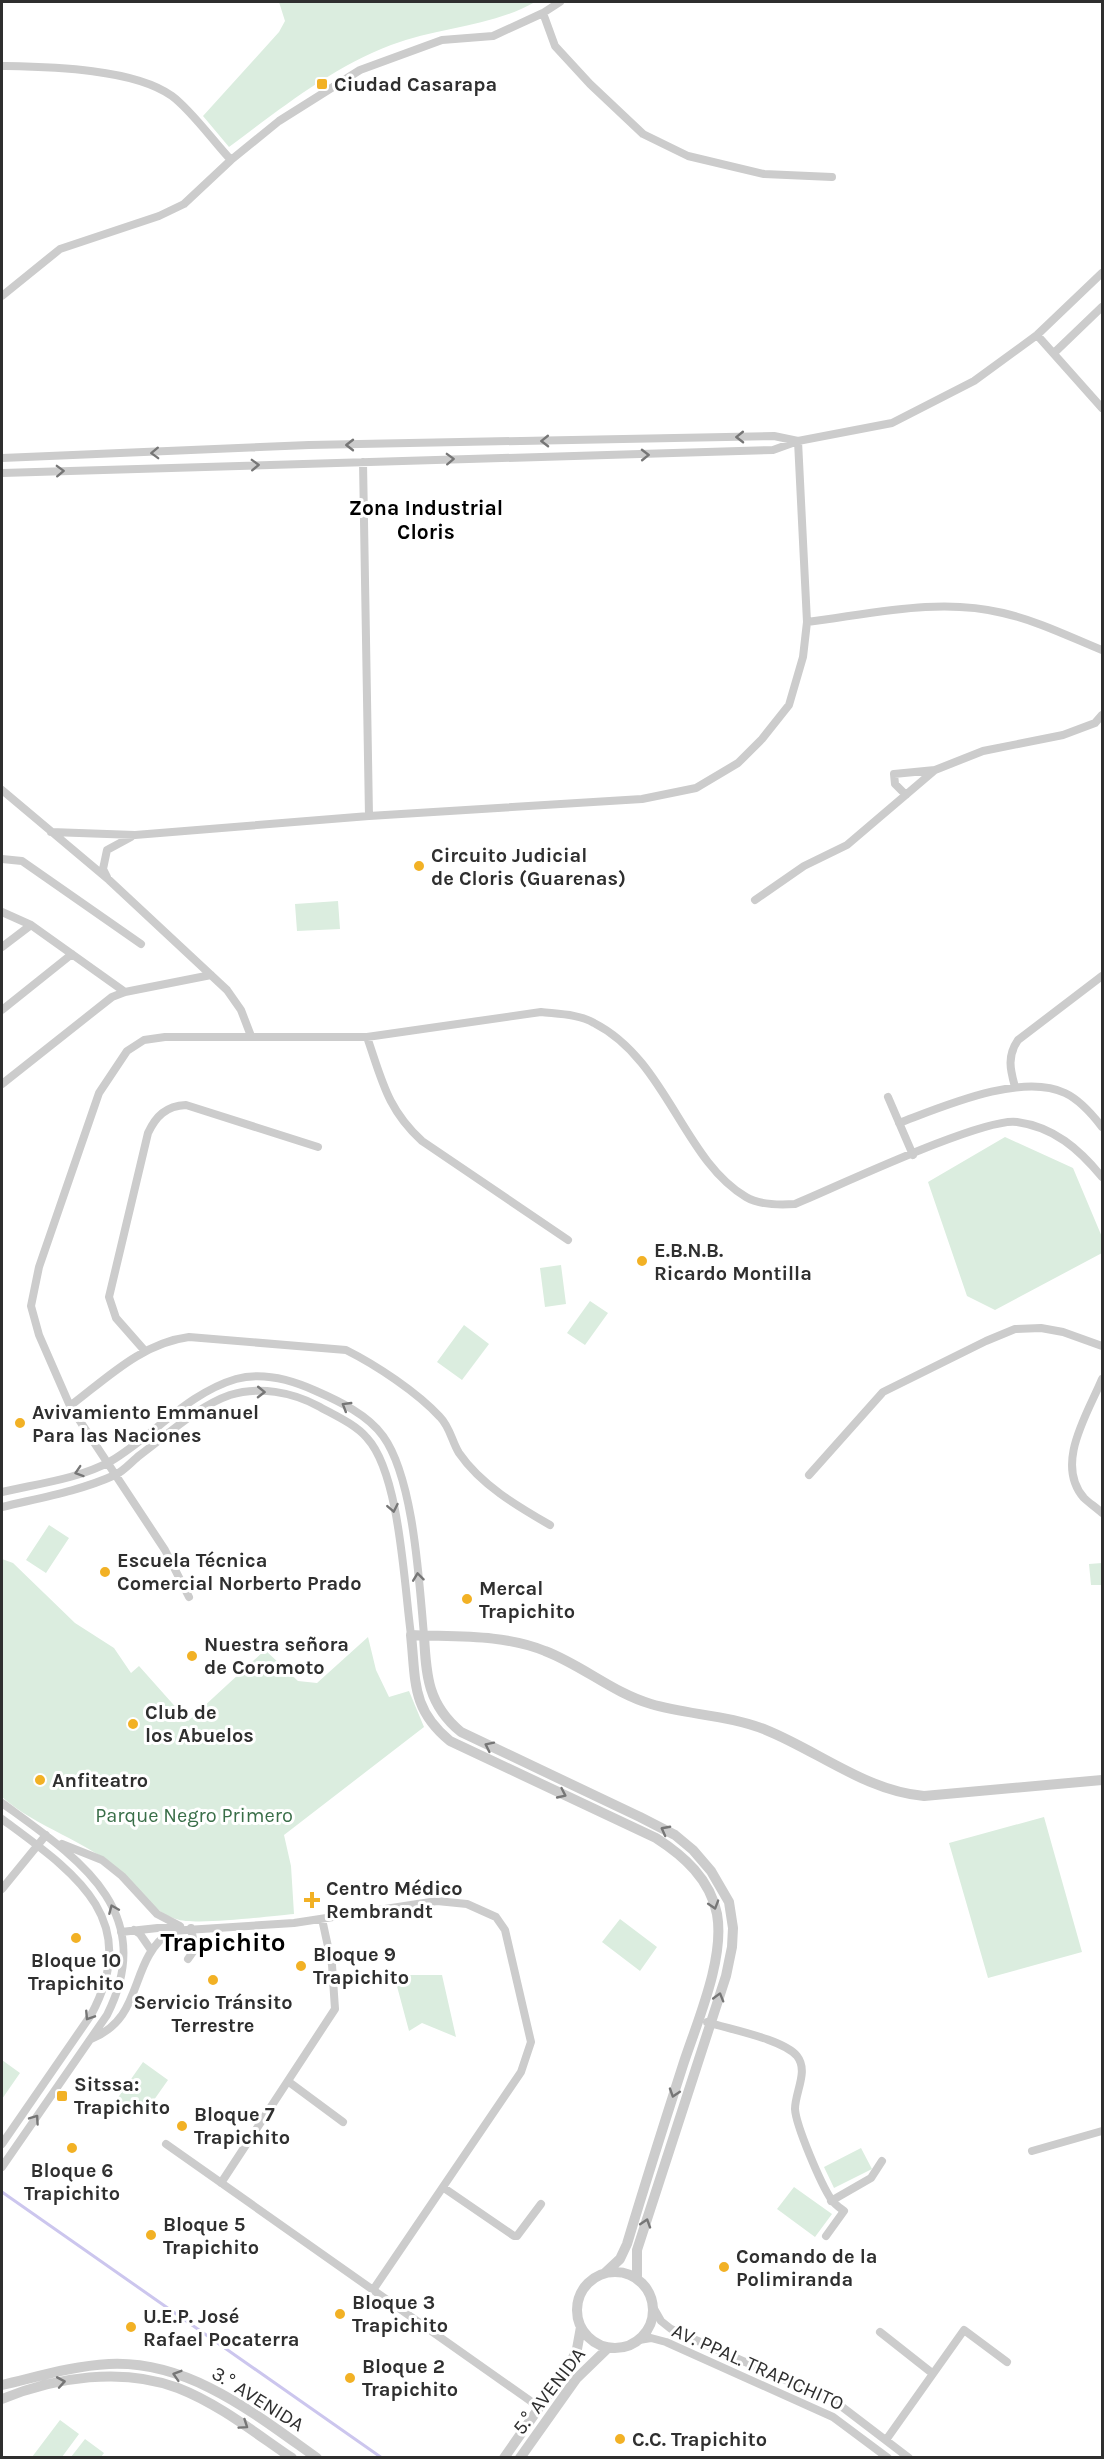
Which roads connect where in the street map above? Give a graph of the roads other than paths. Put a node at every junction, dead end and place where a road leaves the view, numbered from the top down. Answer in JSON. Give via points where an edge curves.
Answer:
{"nodes":[{"id":1,"x":560,"y":2,"type":"edge"},
{"id":2,"x":543,"y":13,"type":"junction"},
{"id":3,"x":2,"y":66,"type":"edge"},
{"id":4,"x":231,"y":160,"type":"junction"},
{"id":5,"x":832,"y":177,"type":"dead end"},
{"id":6,"x":1102,"y":273,"type":"edge"},
{"id":7,"x":2,"y":296,"type":"edge"},
{"id":8,"x":1102,"y":307,"type":"edge"},
{"id":9,"x":1037,"y":335,"type":"junction"},
{"id":10,"x":1054,"y":353,"type":"junction"},
{"id":11,"x":1102,"y":408,"type":"edge"},
{"id":12,"x":798,"y":441,"type":"junction"},
{"id":13,"x":2,"y":458,"type":"edge"},
{"id":14,"x":363,"y":462,"type":"junction"},
{"id":15,"x":2,"y":472,"type":"edge"},
{"id":16,"x":807,"y":622,"type":"junction"},
{"id":17,"x":1102,"y":650,"type":"edge"},
{"id":18,"x":1102,"y":715,"type":"edge"},
{"id":19,"x":935,"y":770,"type":"junction"},
{"id":20,"x":2,"y":790,"type":"edge"},
{"id":21,"x":906,"y":795,"type":"junction"},
{"id":22,"x":369,"y":816,"type":"junction"},
{"id":23,"x":51,"y":832,"type":"junction"},
{"id":24,"x":135,"y":835,"type":"junction"},
{"id":25,"x":2,"y":859,"type":"edge"},
{"id":26,"x":109,"y":880,"type":"junction"},
{"id":27,"x":755,"y":900,"type":"dead end"},
{"id":28,"x":2,"y":912,"type":"edge"},
{"id":29,"x":31,"y":925,"type":"junction"},
{"id":30,"x":141,"y":944,"type":"dead end"},
{"id":31,"x":3,"y":945,"type":"edge"},
{"id":32,"x":72,"y":954,"type":"junction"},
{"id":33,"x":211,"y":975,"type":"junction"},
{"id":34,"x":1102,"y":976,"type":"edge"},
{"id":35,"x":125,"y":992,"type":"junction"},
{"id":36,"x":2,"y":1010,"type":"edge"},
{"id":37,"x":251,"y":1036,"type":"junction"},
{"id":38,"x":367,"y":1037,"type":"junction"},
{"id":39,"x":2,"y":1084,"type":"edge"},
{"id":40,"x":1015,"y":1087,"type":"junction"},
{"id":41,"x":888,"y":1097,"type":"dead end"},
{"id":42,"x":899,"y":1123,"type":"junction"},
{"id":43,"x":1102,"y":1127,"type":"edge"},
{"id":44,"x":318,"y":1147,"type":"dead end"},
{"id":45,"x":912,"y":1155,"type":"junction"},
{"id":46,"x":1102,"y":1177,"type":"edge"},
{"id":47,"x":568,"y":1240,"type":"dead end"},
{"id":48,"x":1102,"y":1346,"type":"edge"},
{"id":49,"x":145,"y":1351,"type":"junction"},
{"id":50,"x":1102,"y":1379,"type":"edge"},
{"id":51,"x":70,"y":1406,"type":"junction"},
{"id":52,"x":108,"y":1462,"type":"junction"},
{"id":53,"x":116,"y":1474,"type":"junction"},
{"id":54,"x":809,"y":1475,"type":"dead end"},
{"id":55,"x":2,"y":1492,"type":"edge"},
{"id":56,"x":2,"y":1507,"type":"edge"},
{"id":57,"x":1102,"y":1513,"type":"edge"},
{"id":58,"x":549,"y":1525,"type":"dead end"},
{"id":59,"x":189,"y":1597,"type":"dead end"},
{"id":60,"x":411,"y":1635,"type":"junction"},
{"id":61,"x":424,"y":1635,"type":"junction"},
{"id":62,"x":1102,"y":1780,"type":"edge"},
{"id":63,"x":2,"y":1803,"type":"edge"},
{"id":64,"x":2,"y":1819,"type":"edge"},
{"id":65,"x":46,"y":1835,"type":"junction"},
{"id":66,"x":57,"y":1842,"type":"junction"},
{"id":67,"x":38,"y":1845,"type":"junction"},
{"id":68,"x":2,"y":1889,"type":"edge"},
{"id":69,"x":322,"y":1919,"type":"junction"},
{"id":70,"x":180,"y":1926,"type":"junction"},
{"id":71,"x":191,"y":1928,"type":"junction"},
{"id":72,"x":134,"y":1930,"type":"junction"},
{"id":73,"x":121,"y":1932,"type":"junction"},
{"id":74,"x":151,"y":1950,"type":"junction"},
{"id":75,"x":188,"y":1959,"type":"dead end"},
{"id":76,"x":698,"y":2020,"type":"junction"},
{"id":77,"x":711,"y":2024,"type":"junction"},
{"id":78,"x":91,"y":2039,"type":"junction"},
{"id":79,"x":289,"y":2082,"type":"junction"},
{"id":80,"x":343,"y":2122,"type":"dead end"},
{"id":81,"x":1102,"y":2131,"type":"edge"},
{"id":82,"x":2,"y":2144,"type":"edge"},
{"id":83,"x":166,"y":2144,"type":"dead end"},
{"id":84,"x":1032,"y":2151,"type":"dead end"},
{"id":85,"x":882,"y":2161,"type":"dead end"},
{"id":86,"x":2,"y":2167,"type":"edge"},
{"id":87,"x":221,"y":2183,"type":"junction"},
{"id":88,"x":444,"y":2187,"type":"junction"},
{"id":89,"x":831,"y":2201,"type":"junction"},
{"id":90,"x":541,"y":2204,"type":"dead end"},
{"id":91,"x":826,"y":2236,"type":"dead end"},
{"id":92,"x":605,"y":2273,"type":"junction"},
{"id":93,"x":637,"y":2279,"type":"junction"},
{"id":94,"x":373,"y":2290,"type":"junction"},
{"id":95,"x":653,"y":2307,"type":"junction"},
{"id":96,"x":580,"y":2327,"type":"junction"},
{"id":97,"x":880,"y":2332,"type":"dead end"},
{"id":98,"x":639,"y":2340,"type":"junction"},
{"id":99,"x":608,"y":2348,"type":"junction"},
{"id":100,"x":1007,"y":2362,"type":"dead end"},
{"id":101,"x":932,"y":2373,"type":"junction"},
{"id":102,"x":2,"y":2385,"type":"edge"},
{"id":103,"x":2,"y":2397,"type":"edge"},
{"id":104,"x":539,"y":2407,"type":"junction"},
{"id":105,"x":875,"y":2432,"type":"junction"},
{"id":106,"x":886,"y":2440,"type":"junction"},
{"id":107,"x":868,"y":2442,"type":"junction"},
{"id":108,"x":292,"y":2457,"type":"edge"},
{"id":109,"x":317,"y":2457,"type":"edge"},
{"id":110,"x":504,"y":2457,"type":"edge"},
{"id":111,"x":520,"y":2457,"type":"edge"},
{"id":112,"x":888,"y":2457,"type":"edge"},
{"id":113,"x":909,"y":2457,"type":"edge"}],
"edges":[{"from":1,"to":2,"type":"street"},
{"from":2,"to":4,"type":"street","via":[[493,36],[442,40],[360,70],[279,122]]},
{"from":2,"to":5,"type":"street","via":[[555,46],[643,134],[688,156],[764,174]]},
{"from":3,"to":4,"type":"street","via":[[111,74],[139,80],[174,97]]},
{"from":4,"to":7,"type":"street","via":[[184,204],[60,249]]},
{"from":6,"to":9,"type":"street"},
{"from":8,"to":10,"type":"street"},
{"from":9,"to":10,"type":"street"},
{"from":9,"to":12,"type":"street","via":[[974,381],[892,423]]},
{"from":10,"to":11,"type":"street"},
{"from":12,"to":13,"type":"street","one_way":true,"via":[[774,436],[309,446]]},
{"from":14,"to":12,"type":"street","one_way":true,"via":[[773,450]]},
{"from":12,"to":16,"type":"street"},
{"from":15,"to":14,"type":"street","one_way":true},
{"from":14,"to":22,"type":"street"},
{"from":16,"to":17,"type":"street","via":[[936,606],[971,608],[1027,619]]},
{"from":16,"to":22,"type":"street","via":[[803,657],[789,705],[738,762],[696,788],[642,799]]},
{"from":18,"to":19,"type":"street","via":[[1095,723],[1062,735],[983,751]]},
{"from":19,"to":21,"type":"street"},
{"from":19,"to":21,"type":"street","via":[[894,774],[895,784]]},
{"from":20,"to":23,"type":"street"},
{"from":21,"to":27,"type":"street","via":[[848,844],[804,866]]},
{"from":22,"to":24,"type":"street"},
{"from":23,"to":24,"type":"street"},
{"from":23,"to":26,"type":"street"},
{"from":24,"to":26,"type":"street","via":[[107,850],[103,869]]},
{"from":25,"to":30,"type":"street","via":[[22,861]]},
{"from":26,"to":33,"type":"street"},
{"from":28,"to":29,"type":"street"},
{"from":29,"to":31,"type":"street"},
{"from":29,"to":32,"type":"street"},
{"from":32,"to":35,"type":"street"},
{"from":32,"to":36,"type":"street"},
{"from":33,"to":35,"type":"street"},
{"from":33,"to":37,"type":"street","via":[[241,1010]]},
{"from":34,"to":40,"type":"street","via":[[1018,1040],[1010,1059]]},
{"from":35,"to":39,"type":"street","via":[[102,1004]]},
{"from":37,"to":38,"type":"street"},
{"from":37,"to":51,"type":"street","via":[[144,1040],[127,1051],[99,1093],[39,1267],[32,1305],[39,1335]]},
{"from":38,"to":45,"type":"street","via":[[541,1011],[594,1022],[648,1069],[728,1185],[748,1198],[779,1205],[795,1204]]},
{"from":38,"to":47,"type":"street","via":[[388,1099],[402,1123],[422,1141]]},
{"from":40,"to":42,"type":"street","via":[[956,1102]]},
{"from":40,"to":43,"type":"street","via":[[1063,1091]]},
{"from":41,"to":42,"type":"street"},
{"from":42,"to":45,"type":"street"},
{"from":44,"to":49,"type":"street","via":[[186,1105],[168,1108],[160,1114],[148,1134],[109,1297],[116,1318]]},
{"from":45,"to":46,"type":"street","via":[[979,1128],[1015,1121],[1068,1140]]},
{"from":48,"to":54,"type":"street","via":[[1041,1328],[1015,1329],[986,1341],[883,1392]]},
{"from":49,"to":51,"type":"street"},
{"from":49,"to":58,"type":"street","via":[[171,1339],[189,1337],[346,1350],[425,1403],[442,1419],[469,1466],[514,1503]]},
{"from":50,"to":57,"type":"street","via":[[1075,1442],[1072,1472],[1083,1497]]},
{"from":51,"to":52,"type":"street"},
{"from":52,"to":53,"type":"street"},
{"from":52,"to":55,"type":"street","one_way":true},
{"from":61,"to":52,"type":"street","one_way":true,"via":[[400,1468],[382,1434],[327,1395],[280,1379],[237,1379],[194,1401]]},
{"from":53,"to":56,"type":"street"},
{"from":53,"to":59,"type":"street","via":[[165,1550]]},
{"from":53,"to":60,"type":"street","one_way":true,"via":[[210,1405],[230,1395],[260,1391],[291,1394],[335,1416],[366,1436],[383,1463],[396,1521]]},
{"from":60,"to":61,"type":"street"},
{"from":60,"to":76,"type":"street","one_way":true,"via":[[418,1701],[426,1718],[450,1742],[656,1838],[687,1860],[699,1874],[711,1895],[719,1932]]},
{"from":61,"to":62,"type":"street","via":[[483,1637],[527,1644],[650,1704],[763,1728],[863,1779],[908,1795]]},
{"from":77,"to":61,"type":"street","one_way":true,"via":[[732,1947],[733,1928],[729,1902],[711,1871],[675,1836],[461,1732],[445,1719],[434,1701],[427,1674]]},
{"from":63,"to":65,"type":"street"},
{"from":64,"to":67,"type":"street"},
{"from":65,"to":66,"type":"street"},
{"from":65,"to":67,"type":"street"},
{"from":66,"to":70,"type":"street","via":[[102,1860],[157,1914]]},
{"from":73,"to":66,"type":"street","one_way":true,"via":[[98,1882]]},
{"from":67,"to":68,"type":"street"},
{"from":67,"to":82,"type":"street","one_way":true,"via":[[91,1894],[105,1924],[109,1971],[91,2015]]},
{"from":69,"to":71,"type":"street"},
{"from":69,"to":79,"type":"street","via":[[332,1965],[335,2009]]},
{"from":69,"to":88,"type":"street","via":[[437,1901],[467,1904],[496,1917],[505,1930],[531,2042],[521,2072]]},
{"from":70,"to":71,"type":"street"},
{"from":70,"to":72,"type":"street"},
{"from":71,"to":74,"type":"street","via":[[171,1931]]},
{"from":71,"to":75,"type":"street","via":[[195,1949]]},
{"from":72,"to":73,"type":"street"},
{"from":72,"to":74,"type":"street"},
{"from":73,"to":78,"type":"street","via":[[124,1955],[119,1987]]},
{"from":74,"to":78,"type":"street","via":[[121,2020]]},
{"from":76,"to":77,"type":"street"},
{"from":76,"to":92,"type":"street","one_way":true,"via":[[627,2244],[620,2259]]},
{"from":77,"to":89,"type":"street","via":[[779,2044],[796,2054],[802,2072],[796,2117]]},
{"from":93,"to":77,"type":"street","one_way":true,"via":[[637,2250]]},
{"from":86,"to":78,"type":"street","one_way":true},
{"from":79,"to":80,"type":"street"},
{"from":79,"to":87,"type":"street"},
{"from":81,"to":84,"type":"street"},
{"from":83,"to":87,"type":"street"},
{"from":85,"to":89,"type":"street","via":[[871,2178]]},
{"from":87,"to":94,"type":"street"},
{"from":88,"to":90,"type":"street","via":[[514,2236],[518,2236]]},
{"from":88,"to":94,"type":"street"},
{"from":89,"to":91,"type":"street","via":[[844,2211]]},
{"from":92,"to":93,"type":"street","via":[[627,2274]]},
{"from":92,"to":96,"type":"street","via":[[583,2290],[577,2308]]},
{"from":93,"to":95,"type":"street","via":[[651,2297]]},
{"from":94,"to":104,"type":"street"},
{"from":95,"to":98,"type":"street","via":[[649,2329]]},
{"from":95,"to":105,"type":"street","name":"AV. PPAL. TRAPICHITO","via":[[671,2329],[837,2403]]},
{"from":96,"to":99,"type":"street","via":[[592,2340]]},
{"from":96,"to":104,"type":"street","name":"5.° AVENIDA","via":[[571,2362]]},
{"from":97,"to":101,"type":"street"},
{"from":98,"to":99,"type":"street","via":[[624,2348]]},
{"from":98,"to":107,"type":"street","name":"AV. PPAL. TRAPICHITO","via":[[651,2338],[666,2343],[833,2417]]},
{"from":99,"to":111,"type":"street","name":"5.° AVENIDA","via":[[576,2379]]},
{"from":100,"to":101,"type":"street","via":[[964,2330]]},
{"from":101,"to":106,"type":"street"},
{"from":109,"to":102,"type":"street","name":"3.° AVENIDA","one_way":true,"via":[[220,2392],[154,2368],[111,2363],[68,2368]]},
{"from":103,"to":108,"type":"street","name":"3.° AVENIDA","one_way":true,"via":[[86,2378],[157,2382],[204,2401]]},
{"from":104,"to":110,"type":"street","name":"5.° AVENIDA"},
{"from":105,"to":106,"type":"street","name":"AV. PPAL. TRAPICHITO"},
{"from":105,"to":107,"type":"street"},
{"from":106,"to":113,"type":"street","name":"AV. PPAL. TRAPICHITO"},
{"from":107,"to":112,"type":"street","name":"AV. PPAL. TRAPICHITO"}]}
